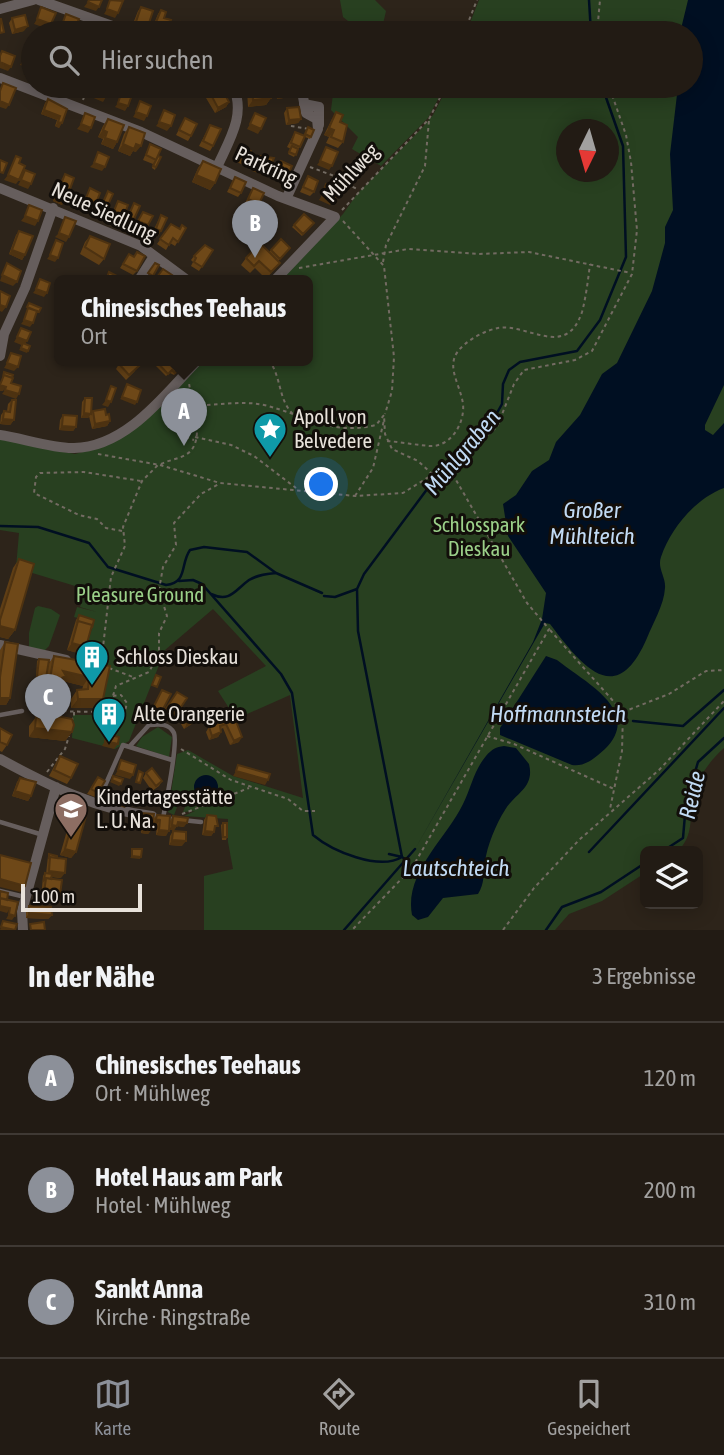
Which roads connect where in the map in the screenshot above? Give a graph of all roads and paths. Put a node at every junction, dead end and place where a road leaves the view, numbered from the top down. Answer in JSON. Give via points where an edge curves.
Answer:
{"nodes":[{"id":1,"x":33,"y":0,"type":"edge"},
{"id":2,"x":39,"y":0,"type":"edge"},
{"id":3,"x":477,"y":0,"type":"edge"},
{"id":4,"x":600,"y":0,"type":"edge"},
{"id":5,"x":0,"y":9,"type":"edge"},
{"id":6,"x":98,"y":21,"type":"edge"},
{"id":7,"x":469,"y":21,"type":"edge"},
{"id":8,"x":597,"y":21,"type":"edge"},
{"id":9,"x":0,"y":78,"type":"edge"},
{"id":10,"x":21,"y":86,"type":"edge"},
{"id":11,"x":53,"y":98,"type":"edge"},
{"id":12,"x":84,"y":98,"type":"edge"},
{"id":13,"x":237,"y":98,"type":"edge"},
{"id":14,"x":303,"y":98,"type":"edge"},
{"id":15,"x":440,"y":98,"type":"edge"},
{"id":16,"x":613,"y":98,"type":"edge"},
{"id":17,"x":82,"y":104,"type":"dead end"},
{"id":18,"x":304,"y":104,"type":"junction"},
{"id":19,"x":429,"y":119,"type":"junction"},
{"id":20,"x":291,"y":126,"type":"edge"},
{"id":21,"x":317,"y":130,"type":"junction"},
{"id":22,"x":302,"y":164,"type":"junction"},
{"id":23,"x":218,"y":165,"type":"junction"},
{"id":24,"x":340,"y":180,"type":"junction"},
{"id":25,"x":345,"y":180,"type":"dead end"},
{"id":26,"x":0,"y":188,"type":"edge"},
{"id":27,"x":358,"y":189,"type":"junction"},
{"id":28,"x":288,"y":197,"type":"junction"},
{"id":29,"x":53,"y":208,"type":"junction"},
{"id":30,"x":335,"y":217,"type":"junction"},
{"id":31,"x":383,"y":252,"type":"junction"},
{"id":32,"x":373,"y":254,"type":"junction"},
{"id":33,"x":154,"y":256,"type":"junction"},
{"id":34,"x":591,"y":263,"type":"junction"},
{"id":35,"x":288,"y":266,"type":"junction"},
{"id":36,"x":384,"y":266,"type":"junction"},
{"id":37,"x":632,"y":274,"type":"junction"},
{"id":38,"x":142,"y":275,"type":"edge"},
{"id":39,"x":180,"y":275,"type":"edge"},
{"id":40,"x":280,"y":275,"type":"edge"},
{"id":41,"x":0,"y":356,"type":"edge"},
{"id":42,"x":192,"y":366,"type":"edge"},
{"id":43,"x":273,"y":366,"type":"edge"},
{"id":44,"x":184,"y":374,"type":"junction"},
{"id":45,"x":193,"y":405,"type":"junction"},
{"id":46,"x":384,"y":415,"type":"junction"},
{"id":47,"x":298,"y":418,"type":"junction"},
{"id":48,"x":0,"y":435,"type":"edge"},
{"id":49,"x":179,"y":435,"type":"dead end"},
{"id":50,"x":184,"y":436,"type":"junction"},
{"id":51,"x":189,"y":438,"type":"junction"},
{"id":52,"x":195,"y":438,"type":"junction"},
{"id":53,"x":387,"y":441,"type":"junction"},
{"id":54,"x":182,"y":442,"type":"dead end"},
{"id":55,"x":187,"y":443,"type":"dead end"},
{"id":56,"x":98,"y":454,"type":"dead end"},
{"id":57,"x":159,"y":465,"type":"junction"},
{"id":58,"x":435,"y":474,"type":"junction"},
{"id":59,"x":447,"y":476,"type":"junction"},
{"id":60,"x":142,"y":481,"type":"junction"},
{"id":61,"x":220,"y":483,"type":"junction"},
{"id":62,"x":298,"y":489,"type":"junction"},
{"id":63,"x":355,"y":496,"type":"junction"},
{"id":64,"x":122,"y":531,"type":"junction"},
{"id":65,"x":549,"y":629,"type":"junction"},
{"id":66,"x":0,"y":645,"type":"edge"},
{"id":67,"x":72,"y":661,"type":"edge"},
{"id":68,"x":96,"y":666,"type":"edge"},
{"id":69,"x":101,"y":666,"type":"junction"},
{"id":70,"x":724,"y":670,"type":"edge"},
{"id":71,"x":135,"y":678,"type":"junction"},
{"id":72,"x":112,"y":697,"type":"junction"},
{"id":73,"x":724,"y":701,"type":"edge"},
{"id":74,"x":109,"y":709,"type":"junction"},
{"id":75,"x":22,"y":711,"type":"dead end"},
{"id":76,"x":49,"y":711,"type":"edge"},
{"id":77,"x":74,"y":712,"type":"junction"},
{"id":78,"x":623,"y":712,"type":"junction"},
{"id":79,"x":0,"y":715,"type":"edge"},
{"id":80,"x":116,"y":716,"type":"junction"},
{"id":81,"x":486,"y":736,"type":"junction"},
{"id":82,"x":110,"y":739,"type":"edge"},
{"id":83,"x":130,"y":746,"type":"junction"},
{"id":84,"x":180,"y":748,"type":"dead end"},
{"id":85,"x":0,"y":759,"type":"edge"},
{"id":86,"x":172,"y":760,"type":"junction"},
{"id":87,"x":43,"y":783,"type":"junction"},
{"id":88,"x":56,"y":787,"type":"junction"},
{"id":89,"x":250,"y":788,"type":"junction"},
{"id":90,"x":615,"y":789,"type":"junction"},
{"id":91,"x":96,"y":804,"type":"junction"},
{"id":92,"x":610,"y":810,"type":"junction"},
{"id":93,"x":315,"y":811,"type":"dead end"},
{"id":94,"x":179,"y":815,"type":"edge"},
{"id":95,"x":163,"y":818,"type":"junction"},
{"id":96,"x":0,"y":822,"type":"edge"},
{"id":97,"x":201,"y":822,"type":"dead end"},
{"id":98,"x":43,"y":835,"type":"junction"},
{"id":99,"x":0,"y":891,"type":"edge"},
{"id":100,"x":25,"y":897,"type":"junction"},
{"id":101,"x":23,"y":930,"type":"edge"},
{"id":102,"x":352,"y":930,"type":"edge"},
{"id":103,"x":503,"y":930,"type":"edge"}],
"edges":[{"from":1,"to":5,"type":"street"},
{"from":2,"to":6,"type":"street"},
{"from":3,"to":7,"type":"path"},
{"from":4,"to":8,"type":"path"},
{"from":9,"to":10,"type":"street","name":"Parkring"},
{"from":11,"to":23,"type":"street","name":"Parkring"},
{"from":12,"to":17,"type":"path"},
{"from":13,"to":23,"type":"street","name":"Parkring","via":[[238,120]]},
{"from":14,"to":18,"type":"street"},
{"from":15,"to":19,"type":"path","name":"Mühlweg"},
{"from":16,"to":37,"type":"path","via":[[631,162],[637,230]]},
{"from":18,"to":21,"type":"street","via":[[306,113],[317,119]]},
{"from":18,"to":21,"type":"street","via":[[324,106]]},
{"from":19,"to":27,"type":"path","name":"Mühlweg"},
{"from":19,"to":31,"type":"path","via":[[425,166]]},
{"from":20,"to":21,"type":"path"},
{"from":21,"to":22,"type":"street"},
{"from":22,"to":24,"type":"path"},
{"from":22,"to":28,"type":"street"},
{"from":23,"to":28,"type":"street","name":"Parkring"},
{"from":24,"to":25,"type":"path"},
{"from":24,"to":27,"type":"path"},
{"from":26,"to":29,"type":"street","name":"Neue Siedlung"},
{"from":27,"to":30,"type":"path","name":"Mühlweg"},
{"from":28,"to":30,"type":"street","name":"Parkring"},
{"from":29,"to":33,"type":"street","name":"Neue Siedlung"},
{"from":29,"to":41,"type":"street","via":[[4,334]]},
{"from":30,"to":32,"type":"path"},
{"from":30,"to":35,"type":"street","name":"Mühlweg"},
{"from":31,"to":32,"type":"path"},
{"from":31,"to":34,"type":"path","via":[[529,252]]},
{"from":31,"to":36,"type":"path"},
{"from":32,"to":35,"type":"path","via":[[311,268]]},
{"from":32,"to":36,"type":"path"},
{"from":33,"to":38,"type":"street"},
{"from":33,"to":39,"type":"street","name":"Neue Siedlung"},
{"from":34,"to":37,"type":"path"},
{"from":34,"to":53,"type":"path","via":[[582,311],[562,336],[499,328],[462,346],[453,363],[463,404],[454,435],[432,446]]},
{"from":35,"to":40,"type":"street","name":"Mühlweg"},
{"from":36,"to":46,"type":"path","via":[[394,357]]},
{"from":37,"to":59,"type":"path","via":[[592,351],[575,360],[524,370],[497,427]]},
{"from":42,"to":44,"type":"street"},
{"from":43,"to":47,"type":"path","via":[[285,405]]},
{"from":44,"to":45,"type":"path"},
{"from":44,"to":48,"type":"street","via":[[138,420],[93,444],[73,448]]},
{"from":45,"to":47,"type":"path","via":[[252,403]]},
{"from":45,"to":52,"type":"path"},
{"from":46,"to":47,"type":"path","via":[[370,427],[327,426]]},
{"from":46,"to":53,"type":"path"},
{"from":46,"to":63,"type":"path","via":[[373,468]]},
{"from":49,"to":50,"type":"path"},
{"from":50,"to":51,"type":"path"},
{"from":50,"to":54,"type":"path"},
{"from":51,"to":52,"type":"path"},
{"from":51,"to":55,"type":"path"},
{"from":52,"to":57,"type":"path","via":[[191,452]]},
{"from":52,"to":62,"type":"path","via":[[231,445],[254,456]]},
{"from":53,"to":58,"type":"path","via":[[398,453]]},
{"from":56,"to":57,"type":"path"},
{"from":57,"to":60,"type":"path"},
{"from":57,"to":61,"type":"path"},
{"from":58,"to":59,"type":"path"},
{"from":58,"to":63,"type":"path","via":[[403,493]]},
{"from":59,"to":65,"type":"path","via":[[456,480],[527,603]]},
{"from":60,"to":64,"type":"path"},
{"from":60,"to":64,"type":"path","via":[[84,472],[40,472],[36,477],[34,493],[97,519],[110,530]]},
{"from":61,"to":62,"type":"path"},
{"from":61,"to":71,"type":"path","via":[[201,494],[176,519],[176,545],[164,562],[159,586],[167,611],[159,633],[159,653],[149,672]]},
{"from":62,"to":63,"type":"path"},
{"from":64,"to":69,"type":"path","via":[[125,546],[113,571]]},
{"from":65,"to":78,"type":"path"},
{"from":65,"to":81,"type":"path"},
{"from":66,"to":67,"type":"street"},
{"from":68,"to":69,"type":"path"},
{"from":69,"to":71,"type":"path"},
{"from":70,"to":78,"type":"path","via":[[706,671],[669,694]]},
{"from":71,"to":72,"type":"path","via":[[118,684]]},
{"from":72,"to":74,"type":"path"},
{"from":72,"to":80,"type":"path","via":[[118,694],[126,700],[125,711]]},
{"from":73,"to":92,"type":"path","via":[[659,770]]},
{"from":74,"to":77,"type":"path"},
{"from":74,"to":80,"type":"path"},
{"from":75,"to":79,"type":"lane"},
{"from":76,"to":77,"type":"path"},
{"from":77,"to":87,"type":"path","via":[[65,749],[50,764]]},
{"from":78,"to":90,"type":"path"},
{"from":80,"to":82,"type":"path"},
{"from":81,"to":90,"type":"path"},
{"from":81,"to":102,"type":"path","via":[[412,868]]},
{"from":83,"to":86,"type":"lane"},
{"from":83,"to":86,"type":"lane","via":[[144,728],[164,724],[175,739]]},
{"from":83,"to":91,"type":"lane","via":[[119,749]]},
{"from":84,"to":89,"type":"path"},
{"from":85,"to":87,"type":"street"},
{"from":86,"to":95,"type":"lane"},
{"from":87,"to":88,"type":"street"},
{"from":88,"to":91,"type":"street"},
{"from":88,"to":98,"type":"street"},
{"from":89,"to":93,"type":"path"},
{"from":89,"to":94,"type":"path"},
{"from":90,"to":92,"type":"path"},
{"from":91,"to":95,"type":"street"},
{"from":92,"to":103,"type":"path","via":[[534,888]]},
{"from":95,"to":97,"type":"lane"},
{"from":96,"to":98,"type":"lane"},
{"from":98,"to":100,"type":"street"},
{"from":99,"to":100,"type":"lane"},
{"from":100,"to":101,"type":"street"}]}
